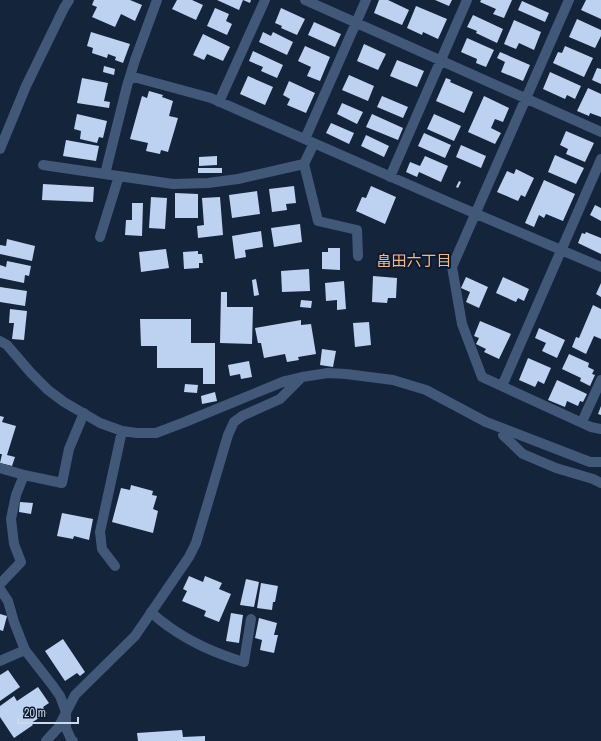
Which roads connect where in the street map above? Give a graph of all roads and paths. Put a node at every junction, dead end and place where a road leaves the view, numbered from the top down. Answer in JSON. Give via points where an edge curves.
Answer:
{"nodes":[{"id":1,"x":69,"y":0,"type":"edge"},
{"id":2,"x":157,"y":0,"type":"edge"},
{"id":3,"x":265,"y":0,"type":"edge"},
{"id":4,"x":305,"y":0,"type":"edge"},
{"id":5,"x":366,"y":0,"type":"edge"},
{"id":6,"x":467,"y":0,"type":"edge"},
{"id":7,"x":569,"y":0,"type":"edge"},
{"id":8,"x":356,"y":22,"type":"junction"},
{"id":9,"x":441,"y":60,"type":"junction"},
{"id":10,"x":130,"y":76,"type":"junction"},
{"id":11,"x":526,"y":98,"type":"junction"},
{"id":12,"x":219,"y":102,"type":"junction"},
{"id":13,"x":601,"y":132,"type":"edge"},
{"id":14,"x":309,"y":141,"type":"junction"},
{"id":15,"x":0,"y":149,"type":"edge"},
{"id":16,"x":601,"y":159,"type":"edge"},
{"id":17,"x":304,"y":164,"type":"junction"},
{"id":18,"x":43,"y":165,"type":"dead end"},
{"id":19,"x":105,"y":174,"type":"junction"},
{"id":20,"x":119,"y":176,"type":"junction"},
{"id":21,"x":390,"y":177,"type":"junction"},
{"id":22,"x":476,"y":214,"type":"junction"},
{"id":23,"x":100,"y":237,"type":"dead end"},
{"id":24,"x":561,"y":250,"type":"junction"},
{"id":25,"x":358,"y":256,"type":"dead end"},
{"id":26,"x":601,"y":267,"type":"edge"},
{"id":27,"x":0,"y":341,"type":"edge"},
{"id":28,"x":302,"y":377,"type":"junction"},
{"id":29,"x":601,"y":380,"type":"edge"},
{"id":30,"x":502,"y":386,"type":"junction"},
{"id":31,"x":84,"y":413,"type":"junction"},
{"id":32,"x":582,"y":422,"type":"junction"},
{"id":33,"x":601,"y":429,"type":"edge"},
{"id":34,"x":122,"y":432,"type":"junction"},
{"id":35,"x":503,"y":435,"type":"dead end"},
{"id":36,"x":601,"y":462,"type":"edge"},
{"id":37,"x":0,"y":468,"type":"edge"},
{"id":38,"x":24,"y":475,"type":"junction"},
{"id":39,"x":601,"y":482,"type":"edge"},
{"id":40,"x":115,"y":566,"type":"dead end"},
{"id":41,"x":0,"y":584,"type":"edge"},
{"id":42,"x":0,"y":589,"type":"edge"},
{"id":43,"x":151,"y":612,"type":"junction"},
{"id":44,"x":251,"y":619,"type":"dead end"},
{"id":45,"x":25,"y":650,"type":"junction"},
{"id":46,"x":0,"y":661,"type":"edge"},
{"id":47,"x":66,"y":712,"type":"junction"},
{"id":48,"x":46,"y":741,"type":"edge"},
{"id":49,"x":73,"y":741,"type":"edge"}],
"edges":[{"from":1,"to":15,"type":"street","via":[[26,86]]},
{"from":2,"to":10,"type":"street"},
{"from":3,"to":12,"type":"street"},
{"from":4,"to":8,"type":"street"},
{"from":5,"to":8,"type":"street"},
{"from":6,"to":9,"type":"street"},
{"from":7,"to":11,"type":"street"},
{"from":8,"to":9,"type":"street"},
{"from":8,"to":14,"type":"street"},
{"from":9,"to":11,"type":"street"},
{"from":9,"to":21,"type":"street"},
{"from":10,"to":12,"type":"street"},
{"from":10,"to":19,"type":"street"},
{"from":11,"to":13,"type":"street"},
{"from":11,"to":22,"type":"street"},
{"from":12,"to":14,"type":"street"},
{"from":14,"to":17,"type":"street"},
{"from":14,"to":21,"type":"street"},
{"from":16,"to":24,"type":"street"},
{"from":17,"to":20,"type":"street","via":[[238,180],[208,183],[173,184]]},
{"from":17,"to":25,"type":"street","via":[[318,221],[357,230]]},
{"from":18,"to":19,"type":"street"},
{"from":19,"to":20,"type":"street"},
{"from":20,"to":23,"type":"street"},
{"from":21,"to":22,"type":"street"},
{"from":22,"to":24,"type":"street"},
{"from":22,"to":30,"type":"street","via":[[452,267],[462,324],[482,377]]},
{"from":24,"to":26,"type":"street"},
{"from":24,"to":30,"type":"street"},
{"from":27,"to":31,"type":"street","via":[[7,345],[48,390]]},
{"from":28,"to":34,"type":"street","via":[[285,381],[156,433]]},
{"from":28,"to":36,"type":"street","via":[[334,373],[393,380],[426,390],[486,422],[590,462]]},
{"from":28,"to":43,"type":"street","via":[[280,399],[234,422],[196,543]]},
{"from":29,"to":32,"type":"street"},
{"from":30,"to":32,"type":"street"},
{"from":31,"to":34,"type":"street"},
{"from":31,"to":38,"type":"street","via":[[69,449],[62,483]]},
{"from":32,"to":33,"type":"street"},
{"from":34,"to":40,"type":"street","via":[[100,532],[102,549]]},
{"from":35,"to":39,"type":"street","via":[[524,454],[556,468]]},
{"from":37,"to":38,"type":"street"},
{"from":38,"to":41,"type":"street","via":[[16,495],[11,520],[14,544],[21,562]]},
{"from":42,"to":45,"type":"street","via":[[8,601]]},
{"from":43,"to":44,"type":"street","via":[[197,644],[244,662]]},
{"from":43,"to":47,"type":"street","via":[[135,636],[75,695]]},
{"from":45,"to":46,"type":"street"},
{"from":45,"to":47,"type":"street","via":[[60,696]]},
{"from":47,"to":48,"type":"street","via":[[58,728]]},
{"from":47,"to":49,"type":"street","via":[[66,728]]}]}
